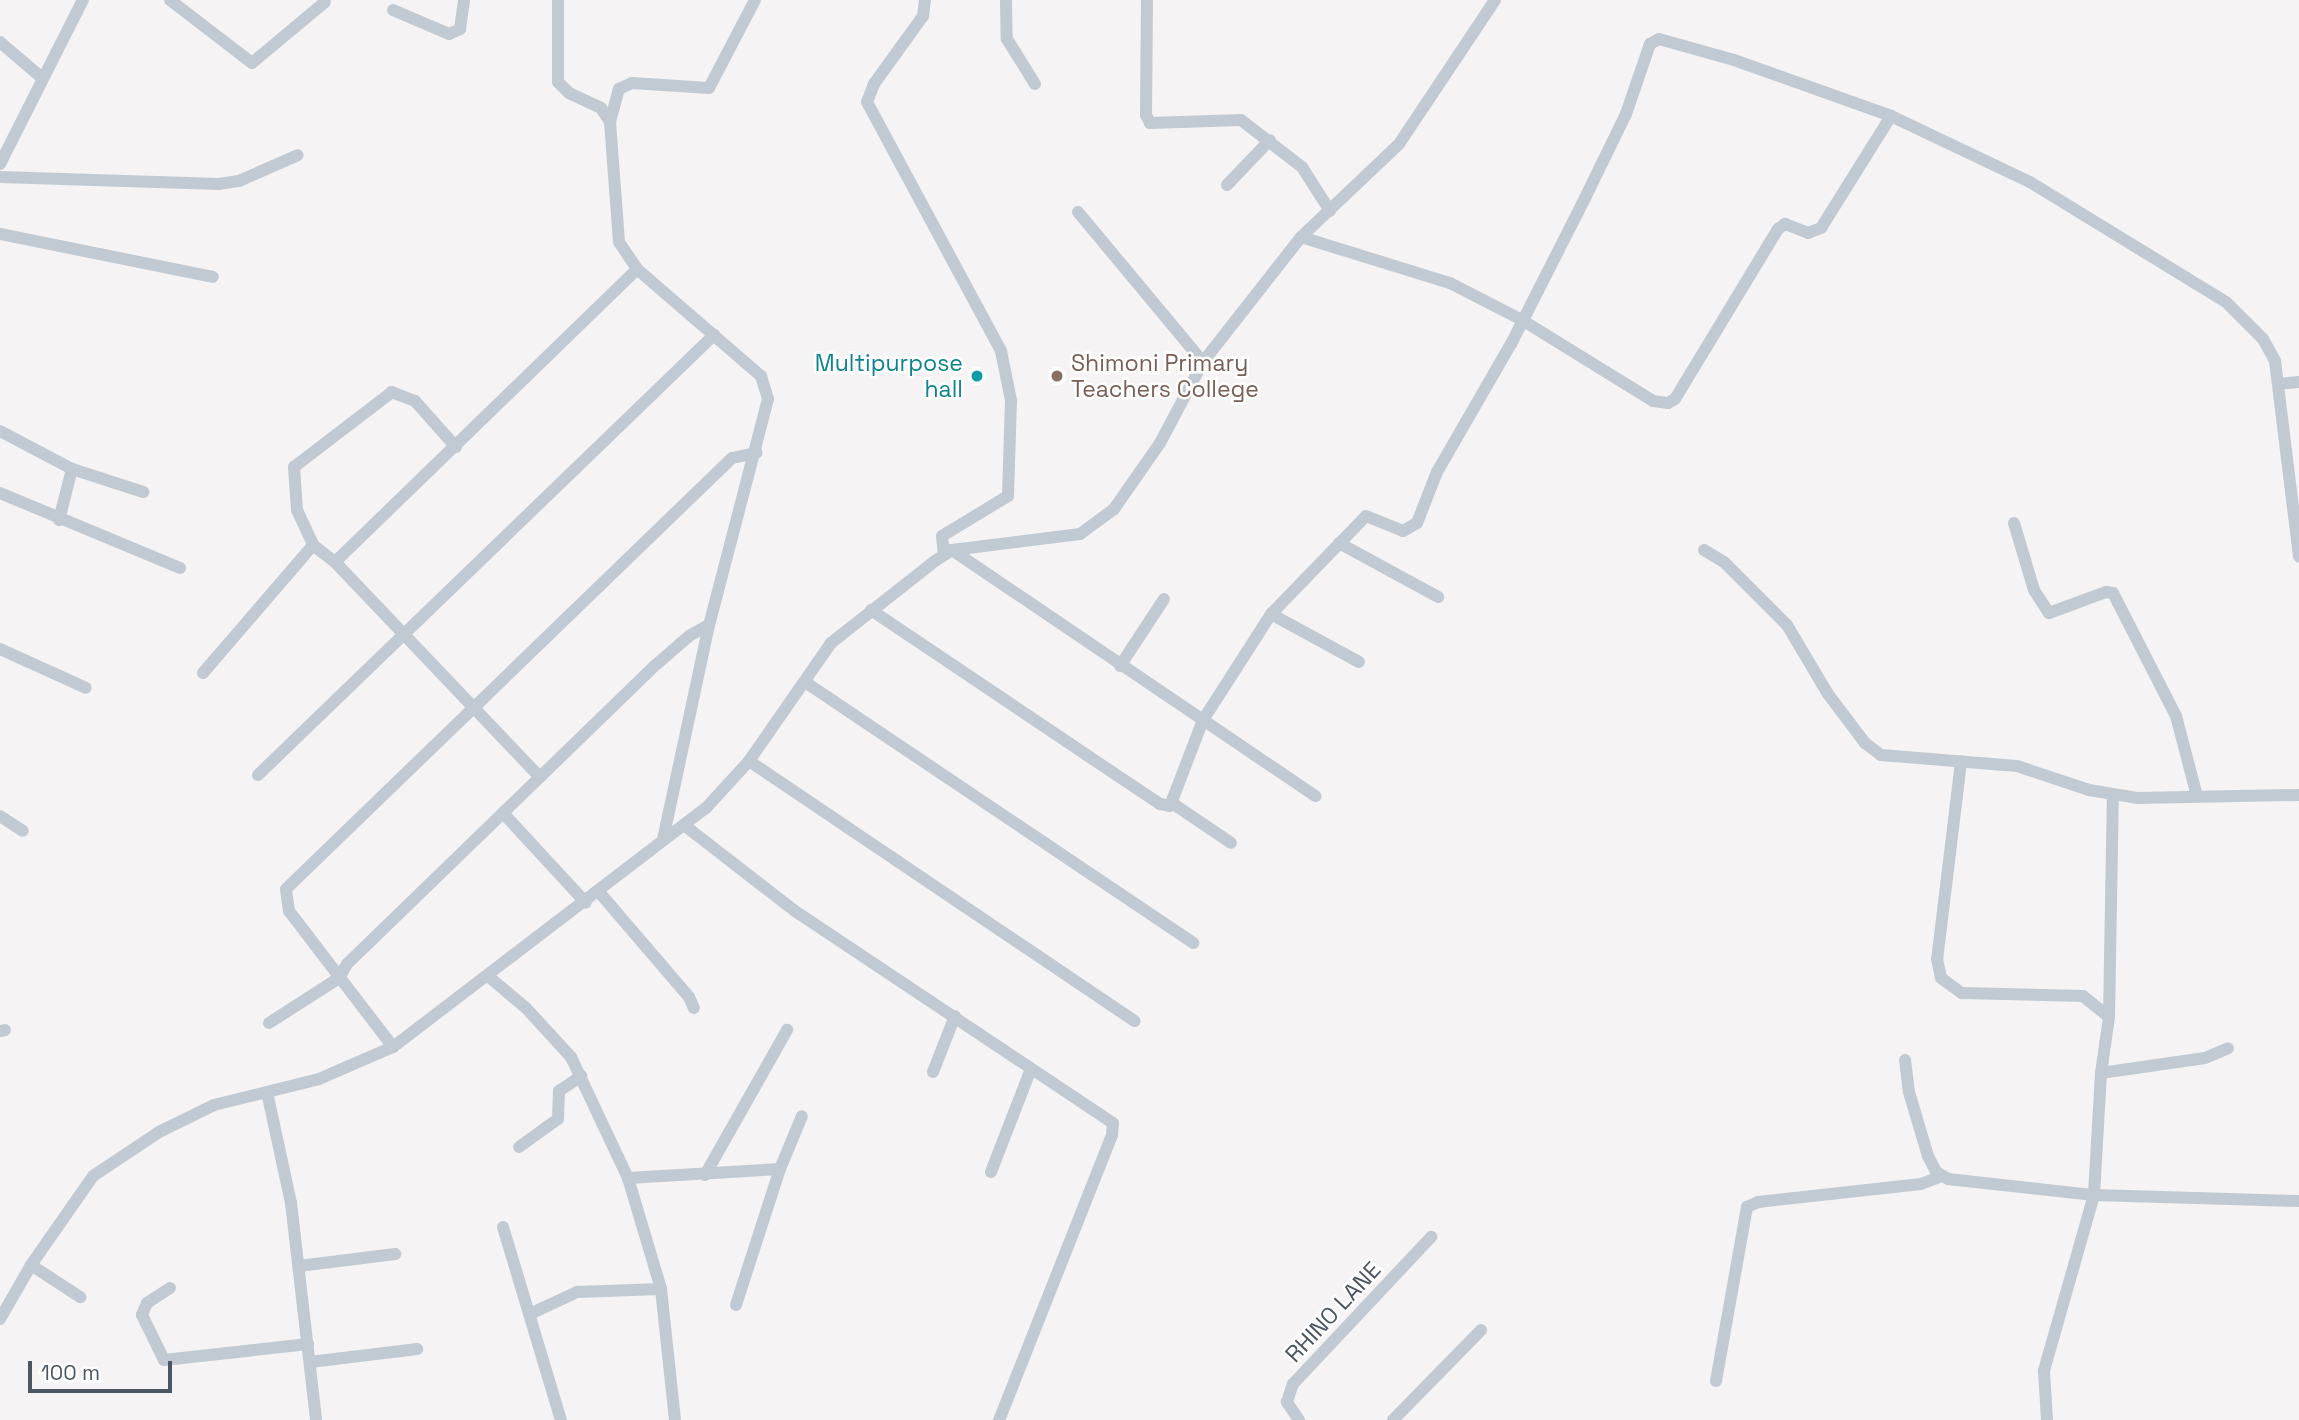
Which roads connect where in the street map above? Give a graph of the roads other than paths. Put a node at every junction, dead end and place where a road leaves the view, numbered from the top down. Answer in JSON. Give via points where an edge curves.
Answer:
{"nodes":[{"id":1,"x":83,"y":0,"type":"edge"},
{"id":2,"x":170,"y":0,"type":"edge"},
{"id":3,"x":464,"y":0,"type":"edge"},
{"id":4,"x":556,"y":0,"type":"edge"},
{"id":5,"x":755,"y":0,"type":"edge"},
{"id":6,"x":925,"y":0,"type":"edge"},
{"id":7,"x":1006,"y":0,"type":"edge"},
{"id":8,"x":1147,"y":0,"type":"edge"},
{"id":9,"x":1495,"y":0,"type":"edge"},
{"id":10,"x":325,"y":2,"type":"edge"},
{"id":11,"x":393,"y":10,"type":"dead end"},
{"id":12,"x":0,"y":42,"type":"edge"},
{"id":13,"x":41,"y":77,"type":"junction"},
{"id":14,"x":1035,"y":84,"type":"dead end"},
{"id":15,"x":1891,"y":116,"type":"junction"},
{"id":16,"x":610,"y":122,"type":"junction"},
{"id":17,"x":1270,"y":140,"type":"junction"},
{"id":18,"x":298,"y":155,"type":"dead end"},
{"id":19,"x":0,"y":164,"type":"edge"},
{"id":20,"x":0,"y":177,"type":"edge"},
{"id":21,"x":1227,"y":185,"type":"dead end"},
{"id":22,"x":1330,"y":211,"type":"junction"},
{"id":23,"x":1078,"y":212,"type":"dead end"},
{"id":24,"x":0,"y":234,"type":"edge"},
{"id":25,"x":1301,"y":237,"type":"junction"},
{"id":26,"x":637,"y":269,"type":"junction"},
{"id":27,"x":213,"y":277,"type":"dead end"},
{"id":28,"x":1522,"y":320,"type":"junction"},
{"id":29,"x":714,"y":335,"type":"junction"},
{"id":30,"x":1203,"y":362,"type":"junction"},
{"id":31,"x":2299,"y":382,"type":"edge"},
{"id":32,"x":2279,"y":384,"type":"junction"},
{"id":33,"x":0,"y":430,"type":"edge"},
{"id":34,"x":456,"y":447,"type":"junction"},
{"id":35,"x":756,"y":453,"type":"junction"},
{"id":36,"x":72,"y":468,"type":"junction"},
{"id":37,"x":143,"y":492,"type":"dead end"},
{"id":38,"x":0,"y":493,"type":"edge"},
{"id":39,"x":59,"y":520,"type":"junction"},
{"id":40,"x":2014,"y":523,"type":"dead end"},
{"id":41,"x":1339,"y":542,"type":"junction"},
{"id":42,"x":313,"y":545,"type":"junction"},
{"id":43,"x":1704,"y":550,"type":"dead end"},
{"id":44,"x":948,"y":552,"type":"junction"},
{"id":45,"x":2299,"y":557,"type":"edge"},
{"id":46,"x":335,"y":562,"type":"junction"},
{"id":47,"x":180,"y":568,"type":"dead end"},
{"id":48,"x":1438,"y":597,"type":"dead end"},
{"id":49,"x":1164,"y":599,"type":"dead end"},
{"id":50,"x":871,"y":610,"type":"junction"},
{"id":51,"x":1271,"y":614,"type":"junction"},
{"id":52,"x":709,"y":625,"type":"junction"},
{"id":53,"x":402,"y":635,"type":"junction"},
{"id":54,"x":0,"y":649,"type":"edge"},
{"id":55,"x":1359,"y":662,"type":"dead end"},
{"id":56,"x":1120,"y":666,"type":"junction"},
{"id":57,"x":203,"y":673,"type":"dead end"},
{"id":58,"x":805,"y":682,"type":"junction"},
{"id":59,"x":86,"y":688,"type":"dead end"},
{"id":60,"x":472,"y":707,"type":"junction"},
{"id":61,"x":1203,"y":720,"type":"junction"},
{"id":62,"x":750,"y":761,"type":"junction"},
{"id":63,"x":1961,"y":762,"type":"junction"},
{"id":64,"x":258,"y":775,"type":"dead end"},
{"id":65,"x":540,"y":778,"type":"junction"},
{"id":66,"x":2113,"y":795,"type":"junction"},
{"id":67,"x":2299,"y":795,"type":"edge"},
{"id":68,"x":1315,"y":796,"type":"dead end"},
{"id":69,"x":2197,"y":796,"type":"junction"},
{"id":70,"x":1172,"y":803,"type":"junction"},
{"id":71,"x":503,"y":813,"type":"junction"},
{"id":72,"x":0,"y":816,"type":"edge"},
{"id":73,"x":684,"y":825,"type":"junction"},
{"id":74,"x":23,"y":831,"type":"dead end"},
{"id":75,"x":663,"y":841,"type":"junction"},
{"id":76,"x":1231,"y":843,"type":"dead end"},
{"id":77,"x":599,"y":892,"type":"junction"},
{"id":78,"x":586,"y":903,"type":"junction"},
{"id":79,"x":1193,"y":943,"type":"dead end"},
{"id":80,"x":489,"y":977,"type":"junction"},
{"id":81,"x":339,"y":978,"type":"junction"},
{"id":82,"x":694,"y":1008,"type":"dead end"},
{"id":83,"x":955,"y":1016,"type":"junction"},
{"id":84,"x":2109,"y":1017,"type":"junction"},
{"id":85,"x":1134,"y":1021,"type":"dead end"},
{"id":86,"x":269,"y":1023,"type":"dead end"},
{"id":87,"x":787,"y":1030,"type":"dead end"},
{"id":88,"x":393,"y":1047,"type":"junction"},
{"id":89,"x":2228,"y":1048,"type":"dead end"},
{"id":90,"x":1905,"y":1060,"type":"dead end"},
{"id":91,"x":1031,"y":1069,"type":"junction"},
{"id":92,"x":933,"y":1072,"type":"dead end"},
{"id":93,"x":2101,"y":1073,"type":"junction"},
{"id":94,"x":582,"y":1076,"type":"junction"},
{"id":95,"x":267,"y":1092,"type":"junction"},
{"id":96,"x":802,"y":1116,"type":"dead end"},
{"id":97,"x":519,"y":1147,"type":"dead end"},
{"id":98,"x":780,"y":1168,"type":"junction"},
{"id":99,"x":990,"y":1172,"type":"dead end"},
{"id":100,"x":705,"y":1175,"type":"junction"},
{"id":101,"x":1942,"y":1176,"type":"junction"},
{"id":102,"x":628,"y":1178,"type":"junction"},
{"id":103,"x":2094,"y":1195,"type":"junction"},
{"id":104,"x":2299,"y":1201,"type":"edge"},
{"id":105,"x":503,"y":1227,"type":"dead end"},
{"id":106,"x":1431,"y":1237,"type":"dead end"},
{"id":107,"x":395,"y":1254,"type":"dead end"},
{"id":108,"x":31,"y":1265,"type":"junction"},
{"id":109,"x":299,"y":1266,"type":"junction"},
{"id":110,"x":170,"y":1288,"type":"dead end"},
{"id":111,"x":661,"y":1289,"type":"junction"},
{"id":112,"x":80,"y":1297,"type":"dead end"},
{"id":113,"x":736,"y":1306,"type":"dead end"},
{"id":114,"x":532,"y":1313,"type":"junction"},
{"id":115,"x":0,"y":1319,"type":"edge"},
{"id":116,"x":1481,"y":1330,"type":"dead end"},
{"id":117,"x":308,"y":1343,"type":"junction"},
{"id":118,"x":417,"y":1349,"type":"dead end"},
{"id":119,"x":310,"y":1362,"type":"junction"},
{"id":120,"x":1716,"y":1381,"type":"dead end"},
{"id":121,"x":316,"y":1420,"type":"edge"},
{"id":122,"x":561,"y":1420,"type":"edge"},
{"id":123,"x":675,"y":1420,"type":"edge"},
{"id":124,"x":999,"y":1420,"type":"edge"},
{"id":125,"x":1299,"y":1420,"type":"edge"},
{"id":126,"x":1393,"y":1420,"type":"edge"},
{"id":127,"x":2047,"y":1420,"type":"edge"}],
"edges":[{"from":1,"to":13,"type":"street"},
{"from":2,"to":10,"type":"street","via":[[252,63]]},
{"from":3,"to":11,"type":"street","via":[[460,29],[449,34]]},
{"from":4,"to":16,"type":"street","via":[[558,82],[569,93],[600,108]]},
{"from":5,"to":16,"type":"street","via":[[709,88],[632,83],[619,89]]},
{"from":6,"to":44,"type":"street","via":[[923,16],[874,84],[867,102],[1001,351],[1011,400],[1008,496],[942,536]]},
{"from":7,"to":14,"type":"street","via":[[1007,39]]},
{"from":8,"to":17,"type":"street","via":[[1146,115],[1150,123],[1237,119]]},
{"from":9,"to":22,"type":"street","via":[[1399,144]]},
{"from":12,"to":13,"type":"street"},
{"from":13,"to":19,"type":"street"},
{"from":15,"to":28,"type":"street","via":[[1821,228],[1808,233],[1785,224],[1778,229],[1675,399],[1653,401]]},
{"from":15,"to":28,"type":"street","via":[[1734,60],[1653,41],[1626,114]]},
{"from":15,"to":32,"type":"street","via":[[2030,183],[2205,287],[2263,339]]},
{"from":16,"to":26,"type":"street","via":[[615,145],[615,233]]},
{"from":17,"to":21,"type":"street"},
{"from":17,"to":22,"type":"street","via":[[1313,179]]},
{"from":18,"to":20,"type":"street","via":[[239,181],[219,184]]},
{"from":22,"to":25,"type":"street"},
{"from":23,"to":30,"type":"street"},
{"from":24,"to":27,"type":"street"},
{"from":25,"to":28,"type":"street","via":[[1450,283]]},
{"from":25,"to":30,"type":"street"},
{"from":26,"to":29,"type":"street"},
{"from":26,"to":34,"type":"street"},
{"from":28,"to":41,"type":"street","via":[[1437,472],[1417,523],[1403,531],[1366,516]]},
{"from":29,"to":35,"type":"street","via":[[761,376],[766,388],[767,411]]},
{"from":29,"to":53,"type":"street"},
{"from":30,"to":44,"type":"street","via":[[1142,472],[1101,520],[1070,536]]},
{"from":31,"to":32,"type":"street"},
{"from":32,"to":45,"type":"street"},
{"from":33,"to":36,"type":"street"},
{"from":34,"to":42,"type":"street","via":[[409,396],[392,392],[380,398],[294,467],[296,510]]},
{"from":34,"to":46,"type":"street"},
{"from":35,"to":52,"type":"street"},
{"from":35,"to":60,"type":"street","via":[[732,458]]},
{"from":36,"to":37,"type":"street"},
{"from":36,"to":39,"type":"street"},
{"from":38,"to":39,"type":"street"},
{"from":39,"to":47,"type":"street"},
{"from":40,"to":69,"type":"street","via":[[2031,583],[2049,613],[2113,593],[2176,716]]},
{"from":41,"to":48,"type":"street"},
{"from":41,"to":51,"type":"street"},
{"from":42,"to":46,"type":"street"},
{"from":42,"to":57,"type":"street"},
{"from":43,"to":63,"type":"street","via":[[1724,562],[1787,625],[1828,694],[1873,750],[1892,758]]},
{"from":44,"to":50,"type":"street"},
{"from":44,"to":56,"type":"street"},
{"from":46,"to":53,"type":"street"},
{"from":49,"to":56,"type":"street"},
{"from":50,"to":58,"type":"street","via":[[831,643]]},
{"from":50,"to":70,"type":"street","via":[[1160,804]]},
{"from":51,"to":55,"type":"street"},
{"from":51,"to":61,"type":"street"},
{"from":52,"to":65,"type":"street","via":[[681,643]]},
{"from":52,"to":75,"type":"street"},
{"from":53,"to":60,"type":"street"},
{"from":53,"to":64,"type":"street"},
{"from":54,"to":59,"type":"street"},
{"from":56,"to":61,"type":"street"},
{"from":58,"to":62,"type":"street"},
{"from":58,"to":79,"type":"street"},
{"from":60,"to":65,"type":"street"},
{"from":60,"to":81,"type":"street","via":[[285,889],[285,904]]},
{"from":61,"to":68,"type":"street"},
{"from":61,"to":70,"type":"street"},
{"from":62,"to":73,"type":"street"},
{"from":62,"to":85,"type":"street"},
{"from":63,"to":66,"type":"street","via":[[2017,766]]},
{"from":63,"to":84,"type":"street","via":[[1937,959],[1941,978],[1962,993],[2074,993],[2098,1004]]},
{"from":65,"to":71,"type":"street"},
{"from":66,"to":69,"type":"street"},
{"from":66,"to":84,"type":"street"},
{"from":67,"to":69,"type":"street"},
{"from":70,"to":76,"type":"street"},
{"from":71,"to":78,"type":"street"},
{"from":71,"to":81,"type":"street","via":[[347,964]]},
{"from":72,"to":74,"type":"street"},
{"from":73,"to":75,"type":"street"},
{"from":73,"to":83,"type":"street","via":[[795,911]]},
{"from":75,"to":77,"type":"street"},
{"from":77,"to":78,"type":"street"},
{"from":77,"to":82,"type":"street"},
{"from":78,"to":80,"type":"street"},
{"from":80,"to":88,"type":"street"},
{"from":80,"to":94,"type":"street","via":[[548,1031]]},
{"from":81,"to":86,"type":"street"},
{"from":81,"to":88,"type":"street"},
{"from":83,"to":91,"type":"street"},
{"from":83,"to":92,"type":"street"},
{"from":84,"to":93,"type":"street"},
{"from":87,"to":100,"type":"street"},
{"from":88,"to":95,"type":"street","via":[[319,1079]]},
{"from":89,"to":93,"type":"street","via":[[2205,1058]]},
{"from":90,"to":101,"type":"street","via":[[1909,1092],[1928,1156]]},
{"from":91,"to":99,"type":"street"},
{"from":91,"to":124,"type":"street","via":[[1107,1118],[1114,1129]]},
{"from":93,"to":103,"type":"street"},
{"from":94,"to":97,"type":"street","via":[[559,1091],[558,1119]]},
{"from":94,"to":102,"type":"street"},
{"from":95,"to":108,"type":"street","via":[[214,1105],[159,1132],[93,1176]]},
{"from":95,"to":109,"type":"street","via":[[291,1203]]},
{"from":96,"to":98,"type":"street"},
{"from":98,"to":100,"type":"street"},
{"from":98,"to":113,"type":"street"},
{"from":100,"to":102,"type":"street"},
{"from":101,"to":103,"type":"street"},
{"from":101,"to":120,"type":"street","via":[[1921,1184],[1758,1202],[1747,1207]]},
{"from":102,"to":111,"type":"street"},
{"from":103,"to":104,"type":"street"},
{"from":103,"to":127,"type":"street","via":[[2044,1371]]},
{"from":105,"to":114,"type":"street"},
{"from":106,"to":125,"type":"street","name":"RHINO LANE","via":[[1293,1384],[1287,1402]]},
{"from":107,"to":109,"type":"street"},
{"from":108,"to":112,"type":"street"},
{"from":108,"to":115,"type":"street"},
{"from":109,"to":117,"type":"street"},
{"from":110,"to":117,"type":"street","via":[[147,1303],[142,1315],[164,1360]]},
{"from":111,"to":114,"type":"street","via":[[577,1292]]},
{"from":111,"to":123,"type":"street"},
{"from":114,"to":122,"type":"street"},
{"from":116,"to":126,"type":"street"},
{"from":117,"to":119,"type":"street"},
{"from":118,"to":119,"type":"street"},
{"from":119,"to":121,"type":"street"}]}
